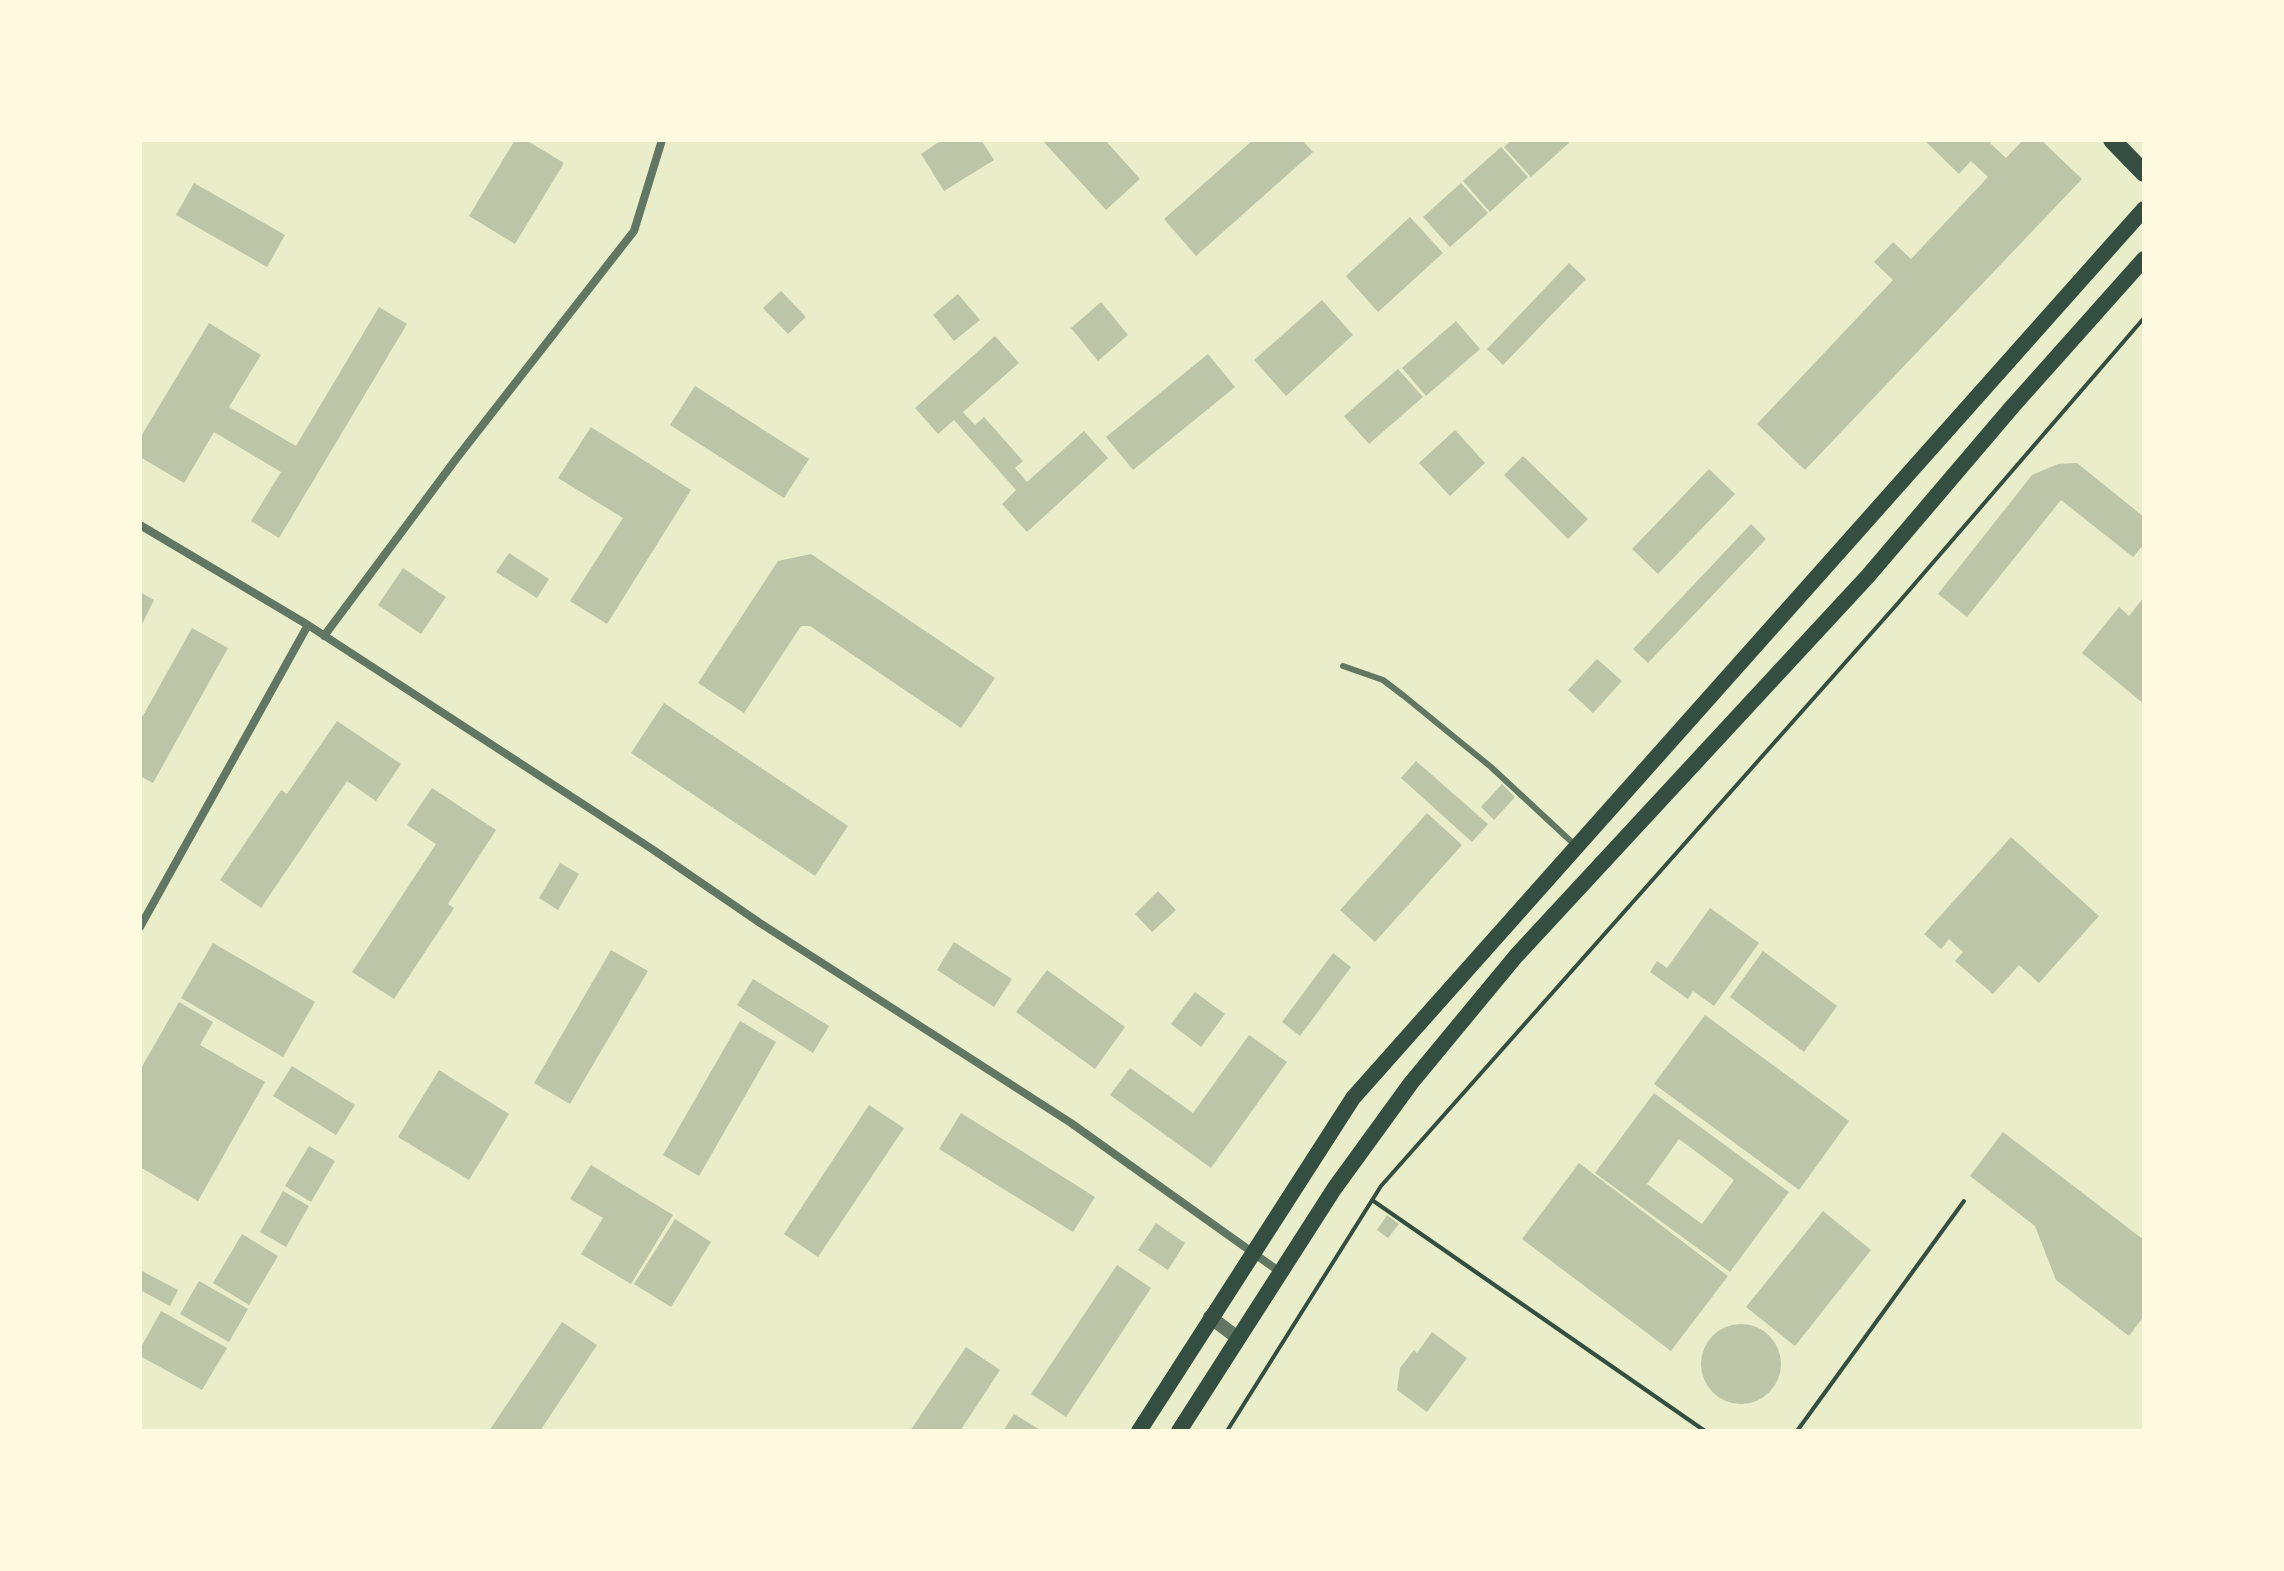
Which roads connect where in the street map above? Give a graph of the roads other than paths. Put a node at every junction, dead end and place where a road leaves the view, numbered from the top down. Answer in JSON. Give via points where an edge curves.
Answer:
{"nodes":[{"id":1,"x":662,"y":140,"type":"edge"},
{"id":2,"x":2112,"y":140,"type":"edge"},
{"id":3,"x":2144,"y":173,"type":"edge"},
{"id":4,"x":2144,"y":209,"type":"edge"},
{"id":5,"x":2144,"y":259,"type":"edge"},
{"id":6,"x":140,"y":525,"type":"edge"},
{"id":7,"x":308,"y":625,"type":"junction"},
{"id":8,"x":324,"y":636,"type":"junction"},
{"id":9,"x":1343,"y":666,"type":"dead end"},
{"id":10,"x":1576,"y":846,"type":"junction"},
{"id":11,"x":140,"y":927,"type":"edge"},
{"id":12,"x":1253,"y":1253,"type":"junction"},
{"id":13,"x":1280,"y":1272,"type":"junction"},
{"id":14,"x":1210,"y":1317,"type":"junction"},
{"id":15,"x":1238,"y":1338,"type":"junction"},
{"id":16,"x":1139,"y":1431,"type":"edge"},
{"id":17,"x":1179,"y":1431,"type":"edge"}],
"edges":[{"from":1,"to":8,"type":"street","via":[[634,231]]},
{"from":2,"to":3,"type":"main road"},
{"from":4,"to":10,"type":"main road"},
{"from":5,"to":13,"type":"main road","via":[[1868,576],[1516,956],[1411,1083]]},
{"from":6,"to":7,"type":"street"},
{"from":7,"to":8,"type":"street"},
{"from":7,"to":11,"type":"street"},
{"from":8,"to":12,"type":"street","via":[[1071,1123]]},
{"from":9,"to":10,"type":"lane","via":[[1383,680],[1404,696]]},
{"from":10,"to":12,"type":"main road","via":[[1353,1098]]},
{"from":12,"to":13,"type":"street"},
{"from":12,"to":14,"type":"main road"},
{"from":13,"to":15,"type":"main road"},
{"from":14,"to":15,"type":"street"},
{"from":14,"to":16,"type":"main road"},
{"from":15,"to":17,"type":"main road"}]}
